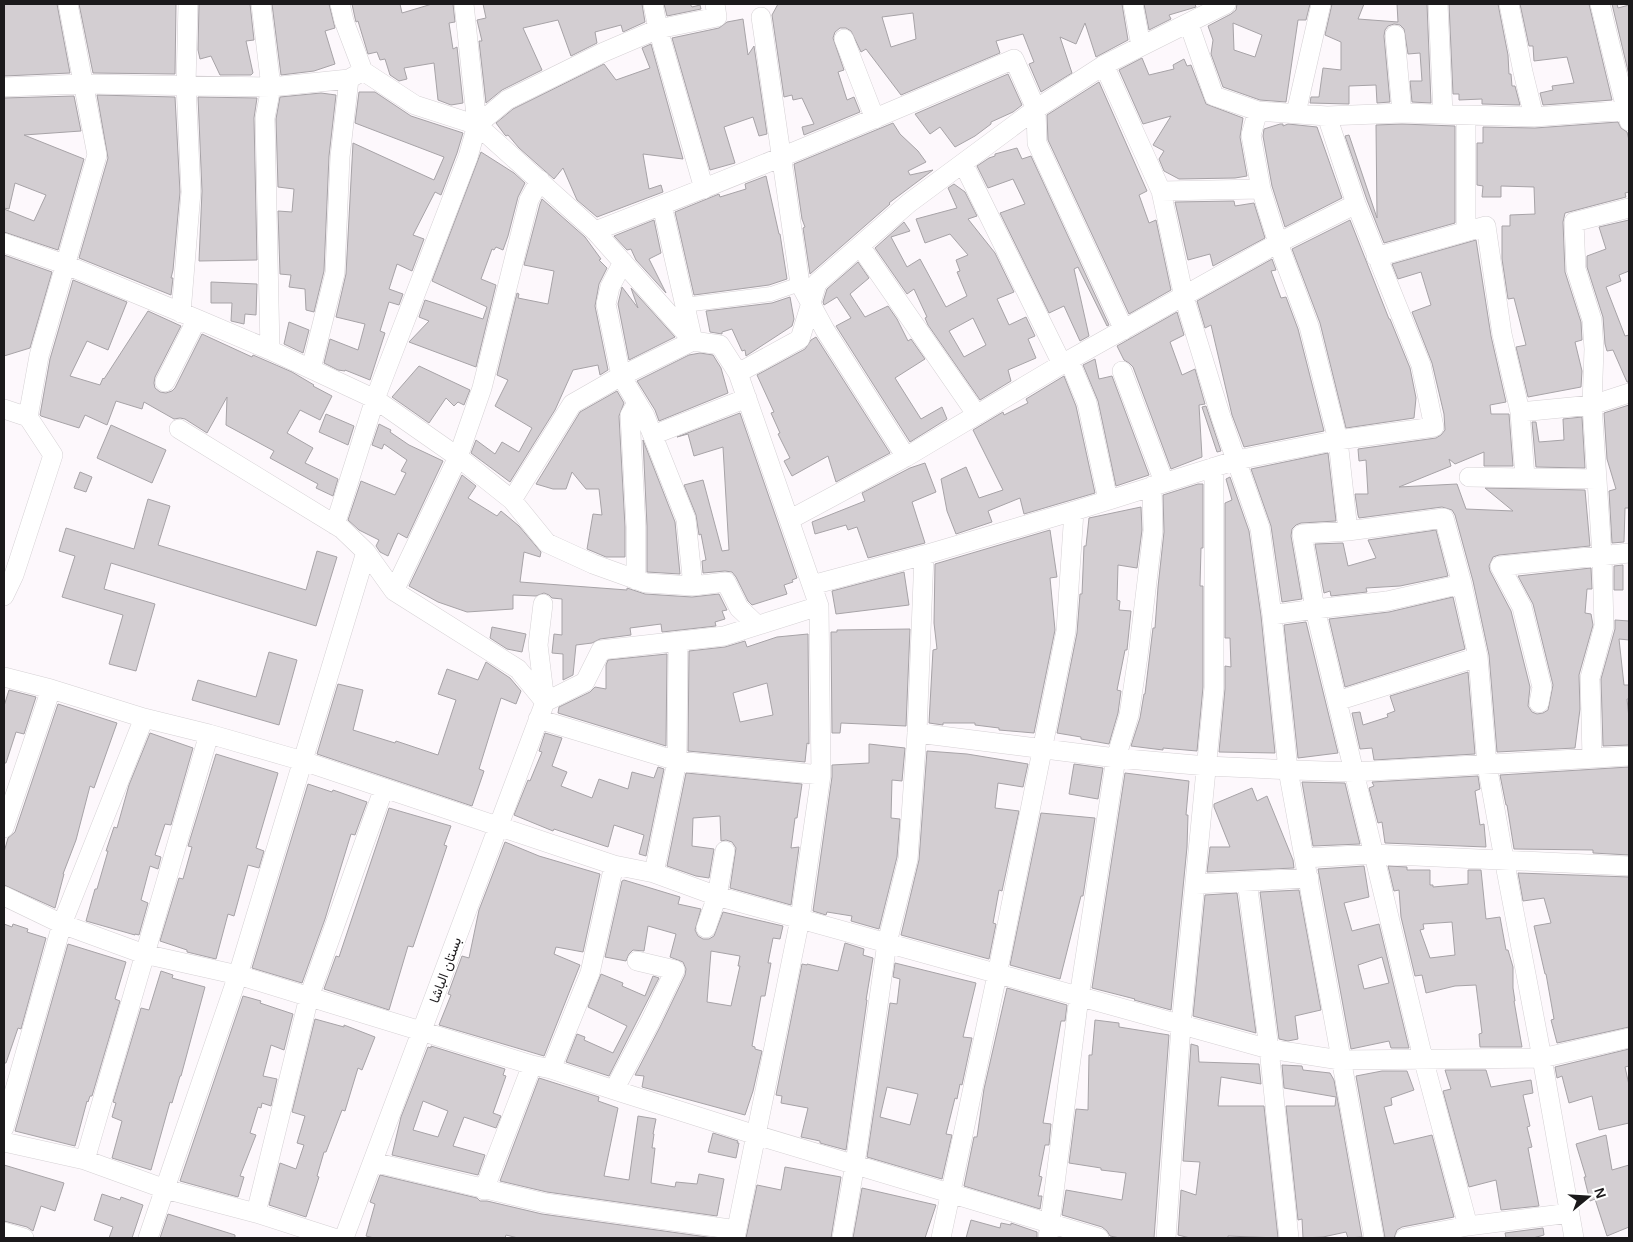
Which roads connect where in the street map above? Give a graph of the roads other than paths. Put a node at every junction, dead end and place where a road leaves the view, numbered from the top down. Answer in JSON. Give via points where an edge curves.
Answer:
{"nodes":[{"id":1,"x":68,"y":4,"type":"edge"},
{"id":2,"x":188,"y":4,"type":"edge"},
{"id":3,"x":261,"y":4,"type":"edge"},
{"id":4,"x":340,"y":4,"type":"edge"},
{"id":5,"x":464,"y":4,"type":"edge"},
{"id":6,"x":653,"y":4,"type":"edge"},
{"id":7,"x":715,"y":4,"type":"edge"},
{"id":8,"x":1133,"y":4,"type":"edge"},
{"id":9,"x":1226,"y":4,"type":"edge"},
{"id":10,"x":1321,"y":4,"type":"edge"},
{"id":11,"x":1438,"y":4,"type":"edge"},
{"id":12,"x":1509,"y":4,"type":"edge"},
{"id":13,"x":1600,"y":4,"type":"edge"},
{"id":14,"x":761,"y":17,"type":"dead end"},
{"id":15,"x":1189,"y":24,"type":"junction"},
{"id":16,"x":658,"y":29,"type":"junction"},
{"id":17,"x":1395,"y":35,"type":"dead end"},
{"id":18,"x":844,"y":39,"type":"dead end"},
{"id":19,"x":1142,"y":46,"type":"junction"},
{"id":20,"x":1104,"y":65,"type":"junction"},
{"id":21,"x":356,"y":75,"type":"junction"},
{"id":22,"x":83,"y":84,"type":"junction"},
{"id":23,"x":186,"y":85,"type":"junction"},
{"id":24,"x":271,"y":86,"type":"junction"},
{"id":25,"x":4,"y":87,"type":"edge"},
{"id":26,"x":1036,"y":109,"type":"junction"},
{"id":27,"x":1258,"y":111,"type":"junction"},
{"id":28,"x":1296,"y":113,"type":"junction"},
{"id":29,"x":1402,"y":113,"type":"junction"},
{"id":30,"x":1443,"y":114,"type":"junction"},
{"id":31,"x":1628,"y":114,"type":"edge"},
{"id":32,"x":1466,"y":115,"type":"junction"},
{"id":33,"x":1328,"y":116,"type":"junction"},
{"id":34,"x":1534,"y":117,"type":"junction"},
{"id":35,"x":876,"y":119,"type":"junction"},
{"id":36,"x":477,"y":125,"type":"junction"},
{"id":37,"x":783,"y":156,"type":"junction"},
{"id":38,"x":963,"y":163,"type":"junction"},
{"id":39,"x":540,"y":180,"type":"junction"},
{"id":40,"x":704,"y":189,"type":"junction"},
{"id":41,"x":1261,"y":189,"type":"junction"},
{"id":42,"x":1161,"y":191,"type":"junction"},
{"id":43,"x":1356,"y":204,"type":"junction"},
{"id":44,"x":662,"y":205,"type":"junction"},
{"id":45,"x":1629,"y":208,"type":"edge"},
{"id":46,"x":594,"y":231,"type":"junction"},
{"id":47,"x":1466,"y":231,"type":"junction"},
{"id":48,"x":4,"y":243,"type":"edge"},
{"id":49,"x":1278,"y":243,"type":"junction"},
{"id":50,"x":860,"y":246,"type":"junction"},
{"id":51,"x":1376,"y":258,"type":"junction"},
{"id":52,"x":622,"y":262,"type":"junction"},
{"id":53,"x":64,"y":264,"type":"junction"},
{"id":54,"x":800,"y":284,"type":"junction"},
{"id":55,"x":1184,"y":297,"type":"junction"},
{"id":56,"x":685,"y":305,"type":"junction"},
{"id":57,"x":810,"y":305,"type":"junction"},
{"id":58,"x":189,"y":316,"type":"junction"},
{"id":59,"x":1124,"y":330,"type":"junction"},
{"id":60,"x":693,"y":341,"type":"junction"},
{"id":61,"x":270,"y":350,"type":"junction"},
{"id":62,"x":1065,"y":362,"type":"junction"},
{"id":63,"x":311,"y":369,"type":"junction"},
{"id":64,"x":1122,"y":371,"type":"dead end"},
{"id":65,"x":738,"y":373,"type":"junction"},
{"id":66,"x":621,"y":376,"type":"junction"},
{"id":67,"x":165,"y":382,"type":"dead end"},
{"id":68,"x":1629,"y":393,"type":"edge"},
{"id":69,"x":747,"y":398,"type":"junction"},
{"id":70,"x":375,"y":399,"type":"junction"},
{"id":71,"x":637,"y":403,"type":"junction"},
{"id":72,"x":1592,"y":405,"type":"junction"},
{"id":73,"x":4,"y":409,"type":"edge"},
{"id":74,"x":1520,"y":412,"type":"junction"},
{"id":75,"x":977,"y":415,"type":"junction"},
{"id":76,"x":28,"y":417,"type":"junction"},
{"id":77,"x":179,"y":429,"type":"dead end"},
{"id":78,"x":653,"y":435,"type":"junction"},
{"id":79,"x":1338,"y":440,"type":"junction"},
{"id":80,"x":458,"y":457,"type":"junction"},
{"id":81,"x":906,"y":457,"type":"junction"},
{"id":82,"x":1237,"y":460,"type":"junction"},
{"id":83,"x":1214,"y":466,"type":"junction"},
{"id":84,"x":1469,"y":477,"type":"dead end"},
{"id":85,"x":1525,"y":477,"type":"junction"},
{"id":86,"x":1596,"y":479,"type":"junction"},
{"id":87,"x":1158,"y":484,"type":"junction"},
{"id":88,"x":512,"y":500,"type":"junction"},
{"id":89,"x":1108,"y":500,"type":"junction"},
{"id":90,"x":1074,"y":511,"type":"junction"},
{"id":91,"x":789,"y":520,"type":"junction"},
{"id":92,"x":335,"y":525,"type":"junction"},
{"id":93,"x":1348,"y":531,"type":"junction"},
{"id":94,"x":366,"y":552,"type":"junction"},
{"id":95,"x":1629,"y":553,"type":"edge"},
{"id":96,"x":924,"y":555,"type":"junction"},
{"id":97,"x":1602,"y":555,"type":"junction"},
{"id":98,"x":9,"y":574,"type":"edge"},
{"id":99,"x":636,"y":580,"type":"junction"},
{"id":100,"x":1462,"y":584,"type":"junction"},
{"id":101,"x":812,"y":585,"type":"junction"},
{"id":102,"x":693,"y":586,"type":"junction"},
{"id":103,"x":394,"y":591,"type":"junction"},
{"id":104,"x":4,"y":596,"type":"edge"},
{"id":105,"x":543,"y":604,"type":"dead end"},
{"id":106,"x":819,"y":606,"type":"junction"},
{"id":107,"x":1315,"y":609,"type":"junction"},
{"id":108,"x":1272,"y":615,"type":"junction"},
{"id":109,"x":757,"y":625,"type":"junction"},
{"id":110,"x":678,"y":641,"type":"junction"},
{"id":111,"x":1478,"y":657,"type":"junction"},
{"id":112,"x":4,"y":678,"type":"edge"},
{"id":113,"x":51,"y":689,"type":"junction"},
{"id":114,"x":1337,"y":701,"type":"junction"},
{"id":115,"x":1539,"y":702,"type":"dead end"},
{"id":116,"x":542,"y":711,"type":"junction"},
{"id":117,"x":144,"y":718,"type":"junction"},
{"id":118,"x":917,"y":733,"type":"junction"},
{"id":119,"x":209,"y":734,"type":"junction"},
{"id":120,"x":1043,"y":750,"type":"junction"},
{"id":121,"x":1629,"y":756,"type":"edge"},
{"id":122,"x":1116,"y":758,"type":"junction"},
{"id":123,"x":1592,"y":758,"type":"junction"},
{"id":124,"x":302,"y":761,"type":"junction"},
{"id":125,"x":677,"y":761,"type":"junction"},
{"id":126,"x":1487,"y":765,"type":"junction"},
{"id":127,"x":1208,"y":766,"type":"junction"},
{"id":128,"x":1288,"y":770,"type":"junction"},
{"id":129,"x":1354,"y":772,"type":"junction"},
{"id":130,"x":821,"y":775,"type":"junction"},
{"id":131,"x":384,"y":788,"type":"junction"},
{"id":132,"x":498,"y":826,"type":"junction"},
{"id":133,"x":4,"y":828,"type":"edge"},
{"id":134,"x":725,"y":851,"type":"dead end"},
{"id":135,"x":1374,"y":854,"type":"junction"},
{"id":136,"x":1305,"y":858,"type":"junction"},
{"id":137,"x":1504,"y":859,"type":"junction"},
{"id":138,"x":614,"y":865,"type":"junction"},
{"id":139,"x":1629,"y":866,"type":"edge"},
{"id":140,"x":654,"y":873,"type":"junction"},
{"id":141,"x":1309,"y":878,"type":"junction"},
{"id":142,"x":1247,"y":881,"type":"junction"},
{"id":143,"x":1196,"y":884,"type":"junction"},
{"id":144,"x":4,"y":896,"type":"edge"},
{"id":145,"x":717,"y":896,"type":"junction"},
{"id":146,"x":800,"y":919,"type":"junction"},
{"id":147,"x":62,"y":924,"type":"junction"},
{"id":148,"x":706,"y":928,"type":"dead end"},
{"id":149,"x":887,"y":943,"type":"junction"},
{"id":150,"x":144,"y":954,"type":"junction"},
{"id":151,"x":637,"y":961,"type":"dead end"},
{"id":152,"x":238,"y":975,"type":"junction"},
{"id":153,"x":998,"y":975,"type":"junction"},
{"id":154,"x":308,"y":997,"type":"junction"},
{"id":155,"x":1079,"y":997,"type":"junction"},
{"id":156,"x":1182,"y":1026,"type":"junction"},
{"id":157,"x":422,"y":1031,"type":"junction"},
{"id":158,"x":1629,"y":1038,"type":"edge"},
{"id":159,"x":1269,"y":1049,"type":"junction"},
{"id":160,"x":1423,"y":1058,"type":"junction"},
{"id":161,"x":1542,"y":1058,"type":"junction"},
{"id":162,"x":1340,"y":1060,"type":"junction"},
{"id":163,"x":532,"y":1065,"type":"junction"},
{"id":164,"x":551,"y":1069,"type":"junction"},
{"id":165,"x":614,"y":1090,"type":"junction"},
{"id":166,"x":4,"y":1128,"type":"edge"},
{"id":167,"x":756,"y":1135,"type":"junction"},
{"id":168,"x":4,"y":1142,"type":"edge"},
{"id":169,"x":85,"y":1160,"type":"junction"},
{"id":170,"x":373,"y":1162,"type":"junction"},
{"id":171,"x":855,"y":1164,"type":"junction"},
{"id":172,"x":165,"y":1189,"type":"junction"},
{"id":173,"x":484,"y":1190,"type":"junction"},
{"id":174,"x":951,"y":1194,"type":"junction"},
{"id":175,"x":256,"y":1213,"type":"junction"},
{"id":176,"x":1570,"y":1213,"type":"junction"},
{"id":177,"x":1468,"y":1226,"type":"junction"},
{"id":178,"x":1049,"y":1231,"type":"edge"},
{"id":179,"x":4,"y":1232,"type":"edge"},
{"id":180,"x":736,"y":1234,"type":"edge"},
{"id":181,"x":24,"y":1238,"type":"edge"},
{"id":182,"x":148,"y":1238,"type":"edge"},
{"id":183,"x":334,"y":1238,"type":"edge"},
{"id":184,"x":344,"y":1238,"type":"edge"},
{"id":185,"x":842,"y":1238,"type":"edge"},
{"id":186,"x":941,"y":1238,"type":"edge"},
{"id":187,"x":1099,"y":1238,"type":"edge"},
{"id":188,"x":1166,"y":1238,"type":"edge"},
{"id":189,"x":1289,"y":1238,"type":"edge"},
{"id":190,"x":1374,"y":1238,"type":"edge"},
{"id":191,"x":1405,"y":1238,"type":"edge"},
{"id":192,"x":1574,"y":1238,"type":"edge"}],
"edges":[{"from":1,"to":22,"type":"street"},
{"from":2,"to":23,"type":"street"},
{"from":3,"to":24,"type":"street"},
{"from":4,"to":21,"type":"street"},
{"from":5,"to":36,"type":"street"},
{"from":6,"to":16,"type":"street"},
{"from":7,"to":16,"type":"street","via":[[717,17]]},
{"from":8,"to":19,"type":"street"},
{"from":9,"to":15,"type":"street"},
{"from":10,"to":28,"type":"street"},
{"from":11,"to":30,"type":"street"},
{"from":12,"to":34,"type":"street"},
{"from":13,"to":31,"type":"street"},
{"from":14,"to":37,"type":"street"},
{"from":15,"to":19,"type":"street"},
{"from":15,"to":27,"type":"street","via":[[1214,96]]},
{"from":16,"to":36,"type":"street","via":[[507,100]]},
{"from":16,"to":40,"type":"street"},
{"from":17,"to":29,"type":"street"},
{"from":18,"to":35,"type":"street"},
{"from":19,"to":20,"type":"street"},
{"from":20,"to":26,"type":"street"},
{"from":20,"to":42,"type":"street"},
{"from":21,"to":24,"type":"street"},
{"from":21,"to":36,"type":"street","via":[[414,105]]},
{"from":21,"to":63,"type":"street","via":[[340,157],[336,273]]},
{"from":22,"to":23,"type":"street"},
{"from":22,"to":25,"type":"street"},
{"from":22,"to":53,"type":"street","via":[[97,155]]},
{"from":23,"to":24,"type":"street"},
{"from":23,"to":58,"type":"street","via":[[191,192]]},
{"from":24,"to":61,"type":"street","via":[[265,118]]},
{"from":26,"to":35,"type":"street","via":[[1014,59]]},
{"from":26,"to":38,"type":"street"},
{"from":26,"to":59,"type":"street","via":[[1037,144]]},
{"from":27,"to":28,"type":"street"},
{"from":27,"to":41,"type":"street","via":[[1251,135]]},
{"from":28,"to":33,"type":"street"},
{"from":29,"to":30,"type":"street"},
{"from":29,"to":33,"type":"street"},
{"from":30,"to":32,"type":"street"},
{"from":31,"to":34,"type":"street"},
{"from":32,"to":34,"type":"street"},
{"from":32,"to":47,"type":"street"},
{"from":33,"to":43,"type":"street"},
{"from":35,"to":37,"type":"street"},
{"from":36,"to":39,"type":"street"},
{"from":36,"to":70,"type":"street","via":[[468,157]]},
{"from":37,"to":40,"type":"street"},
{"from":37,"to":54,"type":"street"},
{"from":38,"to":50,"type":"street","via":[[909,203]]},
{"from":38,"to":62,"type":"street"},
{"from":39,"to":46,"type":"street"},
{"from":39,"to":80,"type":"street","via":[[530,200],[482,388]]},
{"from":40,"to":44,"type":"street"},
{"from":41,"to":42,"type":"street"},
{"from":41,"to":49,"type":"street"},
{"from":42,"to":55,"type":"street"},
{"from":43,"to":49,"type":"street"},
{"from":43,"to":51,"type":"street"},
{"from":44,"to":46,"type":"street"},
{"from":44,"to":56,"type":"street"},
{"from":45,"to":72,"type":"street","via":[[1574,222],[1576,269],[1592,320]]},
{"from":46,"to":52,"type":"street"},
{"from":47,"to":51,"type":"street"},
{"from":47,"to":74,"type":"street","via":[[1486,226],[1502,334]]},
{"from":48,"to":53,"type":"street"},
{"from":49,"to":55,"type":"street"},
{"from":49,"to":79,"type":"street","via":[[1309,326]]},
{"from":50,"to":57,"type":"street","via":[[817,283]]},
{"from":50,"to":75,"type":"street"},
{"from":51,"to":79,"type":"street","via":[[1421,365],[1434,427]]},
{"from":52,"to":60,"type":"street"},
{"from":52,"to":66,"type":"street","via":[[606,304]]},
{"from":53,"to":58,"type":"street"},
{"from":53,"to":76,"type":"street","via":[[39,356]]},
{"from":54,"to":56,"type":"street","via":[[771,294]]},
{"from":54,"to":57,"type":"street"},
{"from":55,"to":59,"type":"street"},
{"from":55,"to":82,"type":"street"},
{"from":56,"to":60,"type":"street"},
{"from":57,"to":65,"type":"street","via":[[800,339]]},
{"from":57,"to":81,"type":"street"},
{"from":58,"to":61,"type":"street"},
{"from":58,"to":67,"type":"street"},
{"from":59,"to":62,"type":"street"},
{"from":60,"to":65,"type":"street","via":[[720,345]]},
{"from":60,"to":66,"type":"street"},
{"from":61,"to":63,"type":"street"},
{"from":62,"to":75,"type":"street"},
{"from":62,"to":89,"type":"street","via":[[1087,403]]},
{"from":63,"to":70,"type":"street"},
{"from":64,"to":87,"type":"street"},
{"from":65,"to":69,"type":"street"},
{"from":66,"to":71,"type":"street"},
{"from":66,"to":88,"type":"street","via":[[572,404]]},
{"from":68,"to":72,"type":"street"},
{"from":69,"to":78,"type":"street"},
{"from":69,"to":91,"type":"street"},
{"from":70,"to":80,"type":"street"},
{"from":70,"to":92,"type":"street"},
{"from":71,"to":78,"type":"street"},
{"from":71,"to":99,"type":"street","via":[[630,415]]},
{"from":72,"to":74,"type":"street"},
{"from":72,"to":86,"type":"street"},
{"from":73,"to":76,"type":"street"},
{"from":74,"to":85,"type":"street"},
{"from":75,"to":81,"type":"street"},
{"from":76,"to":98,"type":"street","via":[[53,455]]},
{"from":77,"to":92,"type":"street"},
{"from":78,"to":102,"type":"street","via":[[686,519]]},
{"from":79,"to":82,"type":"street"},
{"from":79,"to":93,"type":"street"},
{"from":80,"to":88,"type":"street"},
{"from":80,"to":103,"type":"street"},
{"from":81,"to":91,"type":"street"},
{"from":82,"to":83,"type":"street"},
{"from":82,"to":108,"type":"street","via":[[1260,528]]},
{"from":83,"to":87,"type":"street"},
{"from":83,"to":127,"type":"street","via":[[1214,688]]},
{"from":84,"to":85,"type":"street"},
{"from":85,"to":86,"type":"street"},
{"from":86,"to":97,"type":"street"},
{"from":87,"to":89,"type":"street"},
{"from":87,"to":122,"type":"street","via":[[1129,715]]},
{"from":88,"to":99,"type":"street","via":[[547,543]]},
{"from":89,"to":90,"type":"street"},
{"from":90,"to":96,"type":"street"},
{"from":90,"to":120,"type":"street","via":[[1066,631]]},
{"from":91,"to":101,"type":"street"},
{"from":92,"to":94,"type":"street"},
{"from":93,"to":100,"type":"street","via":[[1444,518]]},
{"from":93,"to":107,"type":"street","via":[[1302,534]]},
{"from":94,"to":103,"type":"street"},
{"from":94,"to":124,"type":"street"},
{"from":95,"to":97,"type":"street"},
{"from":96,"to":101,"type":"street"},
{"from":96,"to":118,"type":"street"},
{"from":97,"to":115,"type":"street","via":[[1500,566],[1522,607],[1542,687]]},
{"from":97,"to":123,"type":"street","via":[[1604,626],[1590,678]]},
{"from":98,"to":104,"type":"street"},
{"from":99,"to":102,"type":"street"},
{"from":100,"to":107,"type":"street","via":[[1387,601]]},
{"from":100,"to":111,"type":"street"},
{"from":101,"to":106,"type":"street"},
{"from":102,"to":109,"type":"street","via":[[726,582],[740,608]]},
{"from":103,"to":116,"type":"street","via":[[518,669]]},
{"from":105,"to":116,"type":"street","via":[[538,645]]},
{"from":106,"to":109,"type":"street"},
{"from":106,"to":130,"type":"street"},
{"from":107,"to":108,"type":"street"},
{"from":107,"to":114,"type":"street"},
{"from":108,"to":128,"type":"street"},
{"from":109,"to":110,"type":"street","via":[[724,636]]},
{"from":110,"to":116,"type":"street","via":[[601,650],[585,682]]},
{"from":110,"to":125,"type":"street"},
{"from":111,"to":114,"type":"street"},
{"from":111,"to":126,"type":"street"},
{"from":112,"to":113,"type":"street"},
{"from":113,"to":117,"type":"street"},
{"from":113,"to":133,"type":"street"},
{"from":114,"to":129,"type":"street"},
{"from":116,"to":125,"type":"street"},
{"from":116,"to":132,"type":"street","name":"بستان الباشا"},
{"from":117,"to":119,"type":"street"},
{"from":117,"to":147,"type":"street"},
{"from":118,"to":120,"type":"street"},
{"from":118,"to":149,"type":"street","via":[[908,859]]},
{"from":119,"to":124,"type":"street"},
{"from":119,"to":150,"type":"street"},
{"from":120,"to":122,"type":"street"},
{"from":120,"to":153,"type":"street"},
{"from":121,"to":123,"type":"street"},
{"from":122,"to":127,"type":"street"},
{"from":122,"to":155,"type":"street"},
{"from":123,"to":126,"type":"street"},
{"from":124,"to":131,"type":"street"},
{"from":124,"to":152,"type":"street"},
{"from":125,"to":130,"type":"street"},
{"from":125,"to":140,"type":"street"},
{"from":126,"to":129,"type":"street"},
{"from":126,"to":137,"type":"street"},
{"from":127,"to":128,"type":"street"},
{"from":127,"to":143,"type":"street"},
{"from":128,"to":129,"type":"street"},
{"from":128,"to":136,"type":"street"},
{"from":129,"to":135,"type":"street"},
{"from":130,"to":146,"type":"street"},
{"from":131,"to":132,"type":"street"},
{"from":131,"to":154,"type":"street"},
{"from":132,"to":138,"type":"street"},
{"from":132,"to":157,"type":"street","name":"بستان الباشا"},
{"from":134,"to":145,"type":"street"},
{"from":135,"to":136,"type":"street"},
{"from":135,"to":137,"type":"street"},
{"from":135,"to":160,"type":"street"},
{"from":136,"to":141,"type":"street"},
{"from":137,"to":139,"type":"street"},
{"from":137,"to":161,"type":"street"},
{"from":138,"to":140,"type":"street"},
{"from":138,"to":164,"type":"street","via":[[590,973]]},
{"from":140,"to":145,"type":"street"},
{"from":141,"to":142,"type":"street"},
{"from":141,"to":162,"type":"street"},
{"from":142,"to":143,"type":"street"},
{"from":142,"to":159,"type":"street"},
{"from":143,"to":156,"type":"street"},
{"from":144,"to":147,"type":"street"},
{"from":145,"to":146,"type":"street"},
{"from":145,"to":148,"type":"street"},
{"from":146,"to":149,"type":"street"},
{"from":146,"to":167,"type":"street"},
{"from":147,"to":150,"type":"street"},
{"from":147,"to":166,"type":"street"},
{"from":149,"to":153,"type":"street"},
{"from":149,"to":171,"type":"street"},
{"from":150,"to":152,"type":"street"},
{"from":150,"to":169,"type":"street"},
{"from":151,"to":165,"type":"street","via":[[675,970]]},
{"from":152,"to":154,"type":"street"},
{"from":152,"to":172,"type":"street"},
{"from":153,"to":155,"type":"street"},
{"from":153,"to":174,"type":"street"},
{"from":154,"to":157,"type":"street"},
{"from":154,"to":175,"type":"street"},
{"from":155,"to":156,"type":"street"},
{"from":155,"to":178,"type":"street"},
{"from":156,"to":159,"type":"street"},
{"from":156,"to":188,"type":"street"},
{"from":157,"to":163,"type":"street"},
{"from":157,"to":170,"type":"street","name":"بستان الباشا"},
{"from":158,"to":161,"type":"street"},
{"from":159,"to":162,"type":"street"},
{"from":159,"to":189,"type":"street"},
{"from":160,"to":161,"type":"street"},
{"from":160,"to":162,"type":"street"},
{"from":160,"to":177,"type":"street"},
{"from":161,"to":176,"type":"street"},
{"from":162,"to":190,"type":"street"},
{"from":163,"to":164,"type":"street"},
{"from":163,"to":173,"type":"street"},
{"from":164,"to":165,"type":"street"},
{"from":165,"to":167,"type":"street"},
{"from":167,"to":171,"type":"street"},
{"from":167,"to":180,"type":"street"},
{"from":168,"to":169,"type":"street"},
{"from":169,"to":172,"type":"street"},
{"from":170,"to":173,"type":"street"},
{"from":170,"to":184,"type":"street","name":"بستان الباشا"},
{"from":171,"to":174,"type":"street"},
{"from":171,"to":185,"type":"street"},
{"from":172,"to":175,"type":"street"},
{"from":172,"to":182,"type":"street"},
{"from":173,"to":180,"type":"street"},
{"from":174,"to":178,"type":"street"},
{"from":174,"to":186,"type":"street"},
{"from":175,"to":183,"type":"street"},
{"from":176,"to":177,"type":"street"},
{"from":176,"to":192,"type":"street"},
{"from":177,"to":191,"type":"street"},
{"from":178,"to":187,"type":"street"},
{"from":179,"to":181,"type":"street"}]}
